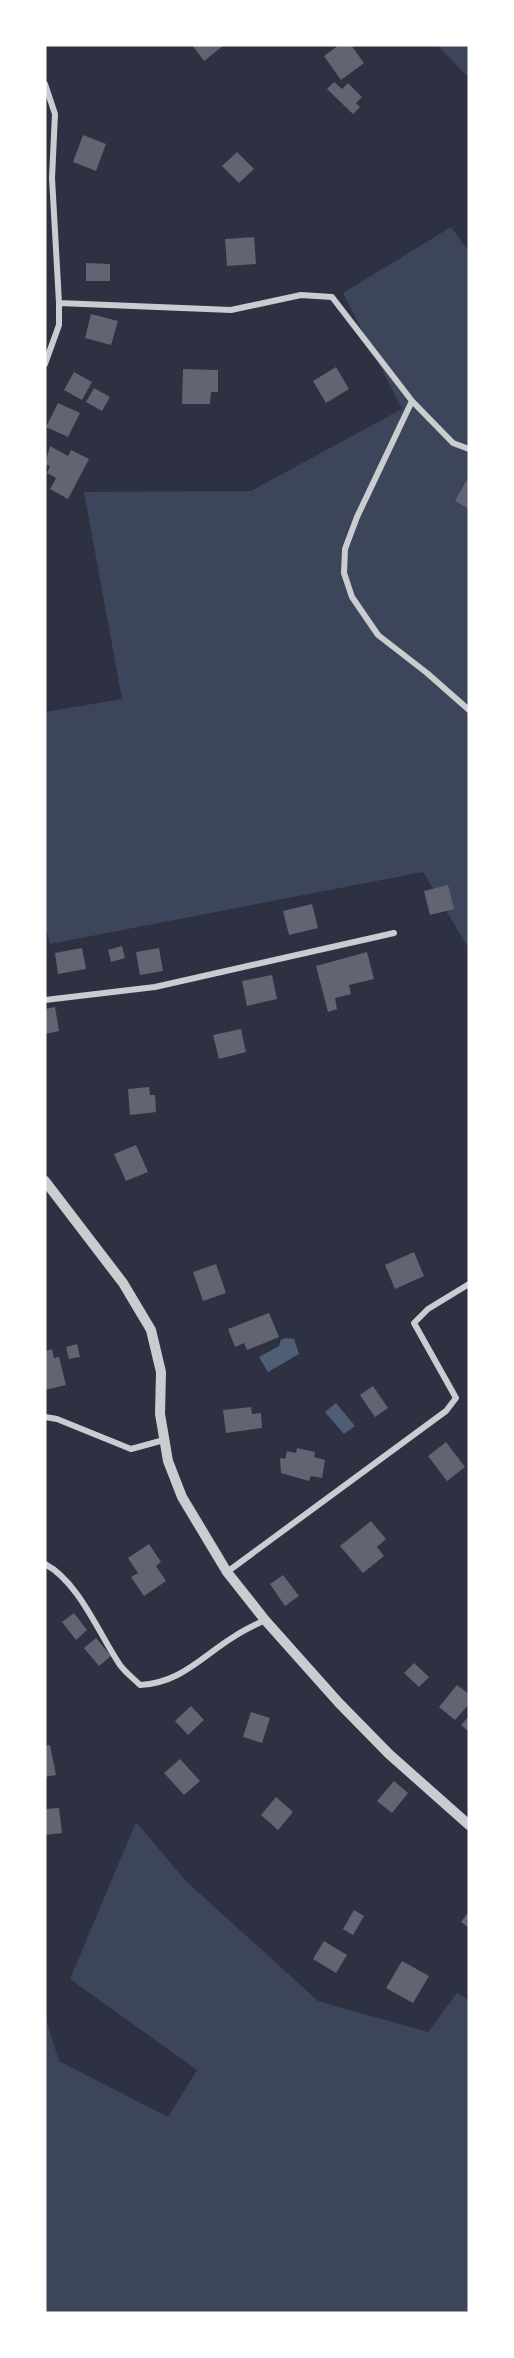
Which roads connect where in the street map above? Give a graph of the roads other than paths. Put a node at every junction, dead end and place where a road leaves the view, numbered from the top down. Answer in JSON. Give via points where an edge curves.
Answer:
{"nodes":[{"id":1,"x":45,"y":84,"type":"edge"},
{"id":2,"x":59,"y":303,"type":"junction"},
{"id":3,"x":45,"y":364,"type":"edge"},
{"id":4,"x":412,"y":401,"type":"junction"},
{"id":5,"x":469,"y":449,"type":"edge"},
{"id":6,"x":469,"y":710,"type":"edge"},
{"id":7,"x":394,"y":933,"type":"dead end"},
{"id":8,"x":45,"y":1000,"type":"edge"},
{"id":9,"x":45,"y":1181,"type":"edge"},
{"id":10,"x":469,"y":1284,"type":"edge"},
{"id":11,"x":45,"y":1417,"type":"edge"},
{"id":12,"x":164,"y":1440,"type":"junction"},
{"id":13,"x":45,"y":1564,"type":"edge"},
{"id":14,"x":45,"y":1569,"type":"edge"},
{"id":15,"x":54,"y":1569,"type":"junction"},
{"id":16,"x":227,"y":1572,"type":"junction"},
{"id":17,"x":265,"y":1620,"type":"junction"},
{"id":18,"x":469,"y":1825,"type":"edge"}],
"edges":[{"from":1,"to":2,"type":"street","via":[[55,114],[52,178]]},
{"from":2,"to":3,"type":"street","via":[[59,325]]},
{"from":2,"to":4,"type":"street","via":[[231,310],[301,295],[332,297]]},
{"from":4,"to":5,"type":"street","via":[[453,443]]},
{"from":4,"to":6,"type":"street","via":[[357,517],[345,549],[344,573],[352,597],[378,635]]},
{"from":7,"to":8,"type":"street","via":[[154,987]]},
{"from":9,"to":12,"type":"street","via":[[123,1283],[151,1330],[161,1372]]},
{"from":10,"to":16,"type":"street","via":[[428,1309],[414,1323],[456,1398],[446,1411]]},
{"from":11,"to":12,"type":"street","via":[[131,1449]]},
{"from":12,"to":16,"type":"street","via":[[182,1497]]},
{"from":13,"to":15,"type":"street"},
{"from":14,"to":15,"type":"street"},
{"from":15,"to":17,"type":"street","via":[[84,1606],[121,1666],[140,1684],[160,1684]]},
{"from":16,"to":17,"type":"street"},
{"from":17,"to":18,"type":"street","via":[[389,1754]]}]}
